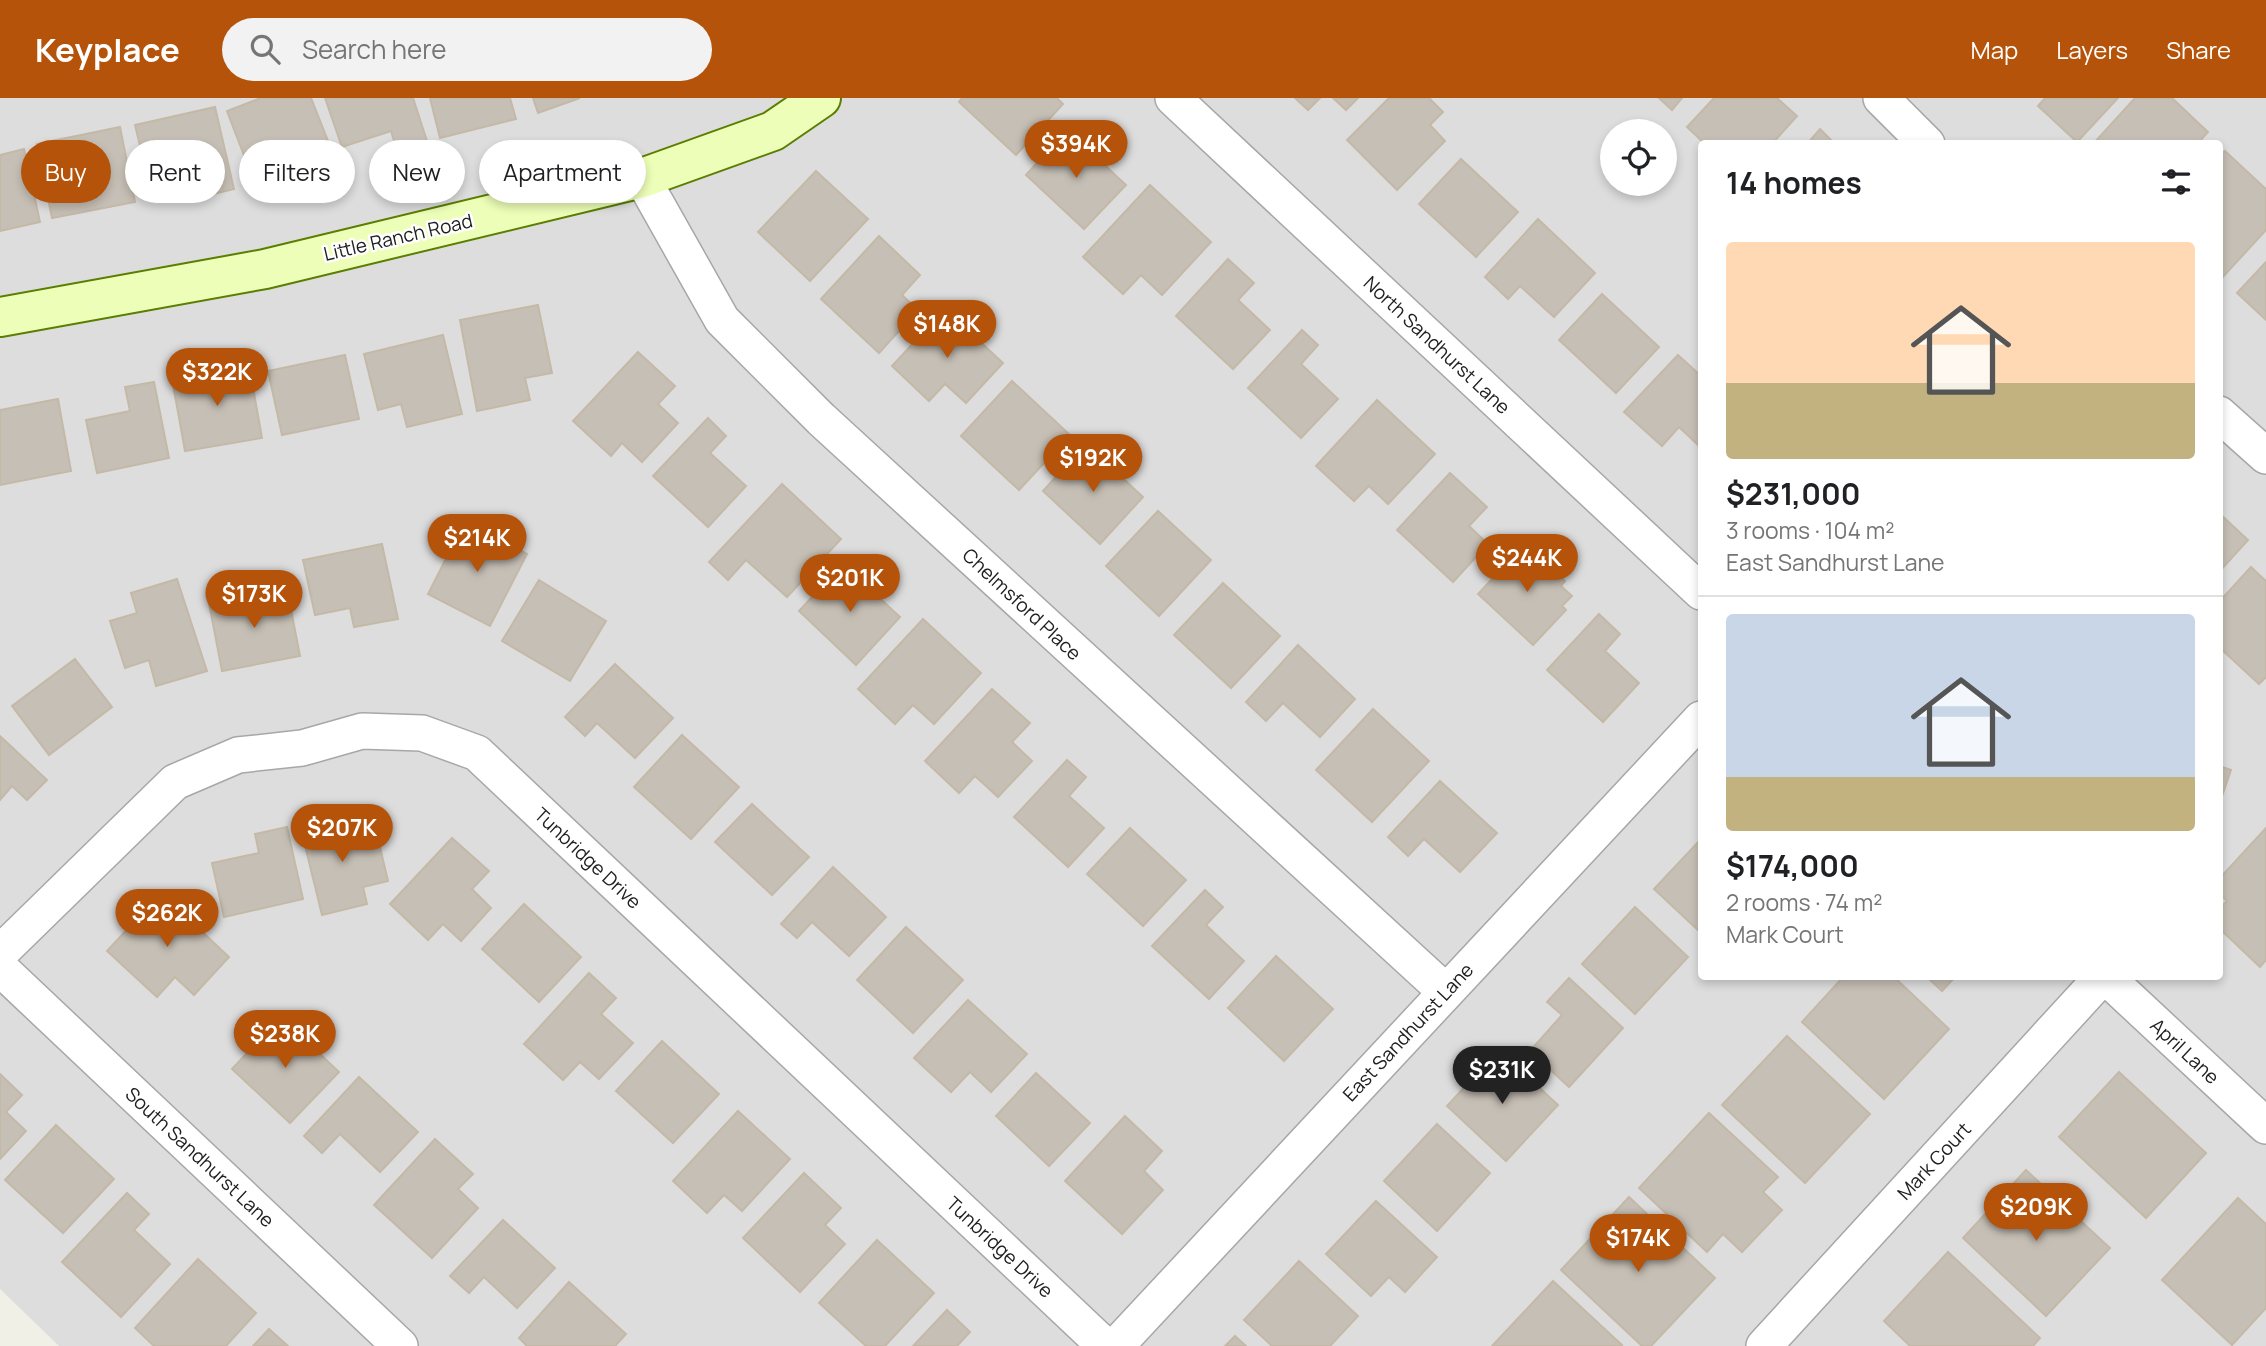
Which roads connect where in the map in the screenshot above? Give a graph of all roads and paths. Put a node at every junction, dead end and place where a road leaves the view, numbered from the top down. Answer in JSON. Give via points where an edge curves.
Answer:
{"nodes":[{"id":1,"x":821,"y":98,"type":"edge"},
{"id":2,"x":1173,"y":98,"type":"edge"},
{"id":3,"x":1881,"y":98,"type":"edge"},
{"id":4,"x":1923,"y":140,"type":"edge"},
{"id":5,"x":646,"y":177,"type":"edge"},
{"id":6,"x":646,"y":185,"type":"edge"},
{"id":7,"x":538,"y":203,"type":"edge"},
{"id":8,"x":0,"y":317,"type":"edge"},
{"id":9,"x":2223,"y":418,"type":"edge"},
{"id":10,"x":2266,"y":456,"type":"edge"},
{"id":11,"x":1698,"y":589,"type":"edge"},
{"id":12,"x":1698,"y":722,"type":"edge"},
{"id":13,"x":0,"y":953,"type":"edge"},
{"id":14,"x":0,"y":968,"type":"edge"},
{"id":15,"x":2100,"y":980,"type":"edge"},
{"id":16,"x":2108,"y":980,"type":"edge"},
{"id":17,"x":1446,"y":992,"type":"junction"},
{"id":18,"x":2266,"y":1126,"type":"edge"},
{"id":19,"x":1780,"y":1340,"type":"edge"},
{"id":20,"x":400,"y":1346,"type":"edge"},
{"id":21,"x":1105,"y":1346,"type":"edge"},
{"id":22,"x":1116,"y":1346,"type":"edge"}],
"edges":[{"from":1,"to":5,"type":"street","name":"Little Ranch Road","via":[[774,131]]},
{"from":2,"to":11,"type":"street","name":"North Sandhurst Lane"},
{"from":3,"to":4,"type":"street"},
{"from":6,"to":17,"type":"street","name":"Chelmsford Place","via":[[722,320],[821,419]]},
{"from":7,"to":8,"type":"street","name":"Little Ranch Road","via":[[265,269]]},
{"from":9,"to":10,"type":"street"},
{"from":12,"to":17,"type":"street","name":"East Sandhurst Lane"},
{"from":13,"to":21,"type":"street","name":"Tunbridge Drive","via":[[175,782],[238,755],[302,747],[362,731],[422,733],[477,754]]},
{"from":14,"to":20,"type":"street","name":"South Sandhurst Lane"},
{"from":15,"to":19,"type":"street","name":"Mark Court"},
{"from":16,"to":18,"type":"street","name":"April Lane"},
{"from":17,"to":22,"type":"street","name":"East Sandhurst Lane"}]}
